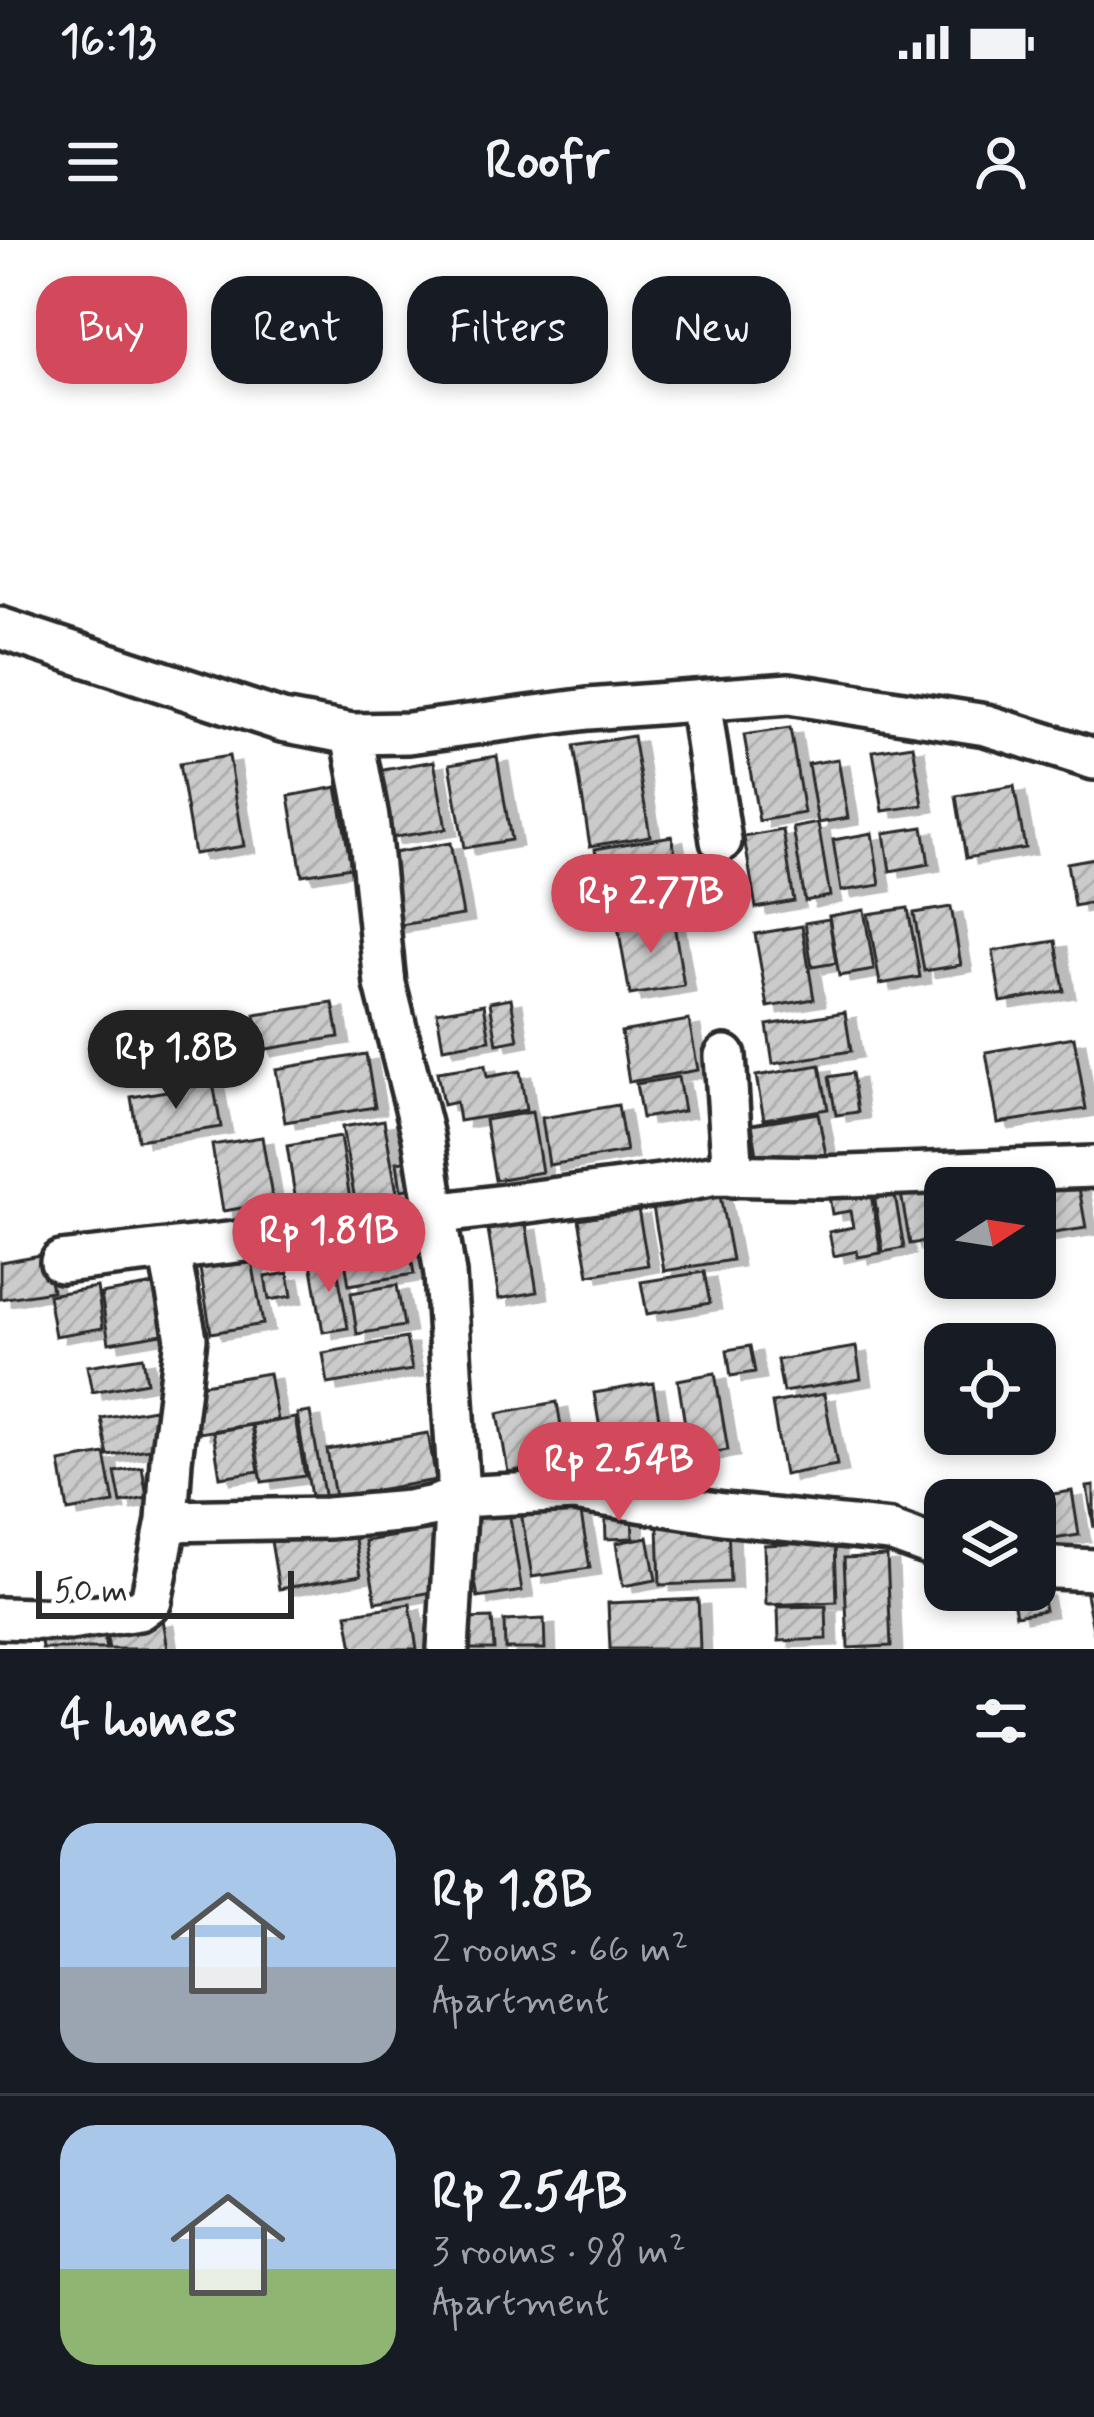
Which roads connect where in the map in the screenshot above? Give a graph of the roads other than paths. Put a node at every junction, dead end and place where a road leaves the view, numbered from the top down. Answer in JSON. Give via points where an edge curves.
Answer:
{"nodes":[{"id":1,"x":0,"y":628,"type":"edge"},
{"id":2,"x":700,"y":700,"type":"junction"},
{"id":3,"x":352,"y":734,"type":"junction"},
{"id":4,"x":1094,"y":759,"type":"edge"},
{"id":5,"x":721,"y":841,"type":"dead end"},
{"id":6,"x":725,"y":1056,"type":"dead end"},
{"id":7,"x":1094,"y":1167,"type":"edge"},
{"id":8,"x":733,"y":1176,"type":"junction"},
{"id":9,"x":435,"y":1214,"type":"junction"},
{"id":10,"x":169,"y":1251,"type":"junction"},
{"id":11,"x":61,"y":1262,"type":"dead end"},
{"id":12,"x":457,"y":1497,"type":"junction"},
{"id":13,"x":167,"y":1521,"type":"junction"},
{"id":14,"x":924,"y":1543,"type":"edge"},
{"id":15,"x":1056,"y":1569,"type":"edge"},
{"id":16,"x":1094,"y":1570,"type":"edge"},
{"id":17,"x":0,"y":1618,"type":"edge"},
{"id":18,"x":448,"y":1649,"type":"edge"}],
"edges":[{"from":1,"to":3,"type":"street","via":[[282,721]]},
{"from":2,"to":3,"type":"street"},
{"from":2,"to":4,"type":"street","via":[[789,694],[986,725]]},
{"from":2,"to":5,"type":"street"},
{"from":3,"to":9,"type":"street","via":[[385,984]]},
{"from":6,"to":8,"type":"street"},
{"from":7,"to":8,"type":"street"},
{"from":8,"to":9,"type":"street"},
{"from":9,"to":10,"type":"street"},
{"from":9,"to":12,"type":"street"},
{"from":10,"to":11,"type":"street"},
{"from":10,"to":13,"type":"street","via":[[186,1338]]},
{"from":12,"to":13,"type":"street","via":[[409,1511]]},
{"from":12,"to":14,"type":"street","via":[[574,1492],[890,1531]]},
{"from":12,"to":18,"type":"street"},
{"from":13,"to":17,"type":"street","via":[[151,1601],[139,1610],[70,1620]]},
{"from":15,"to":16,"type":"street"}]}
